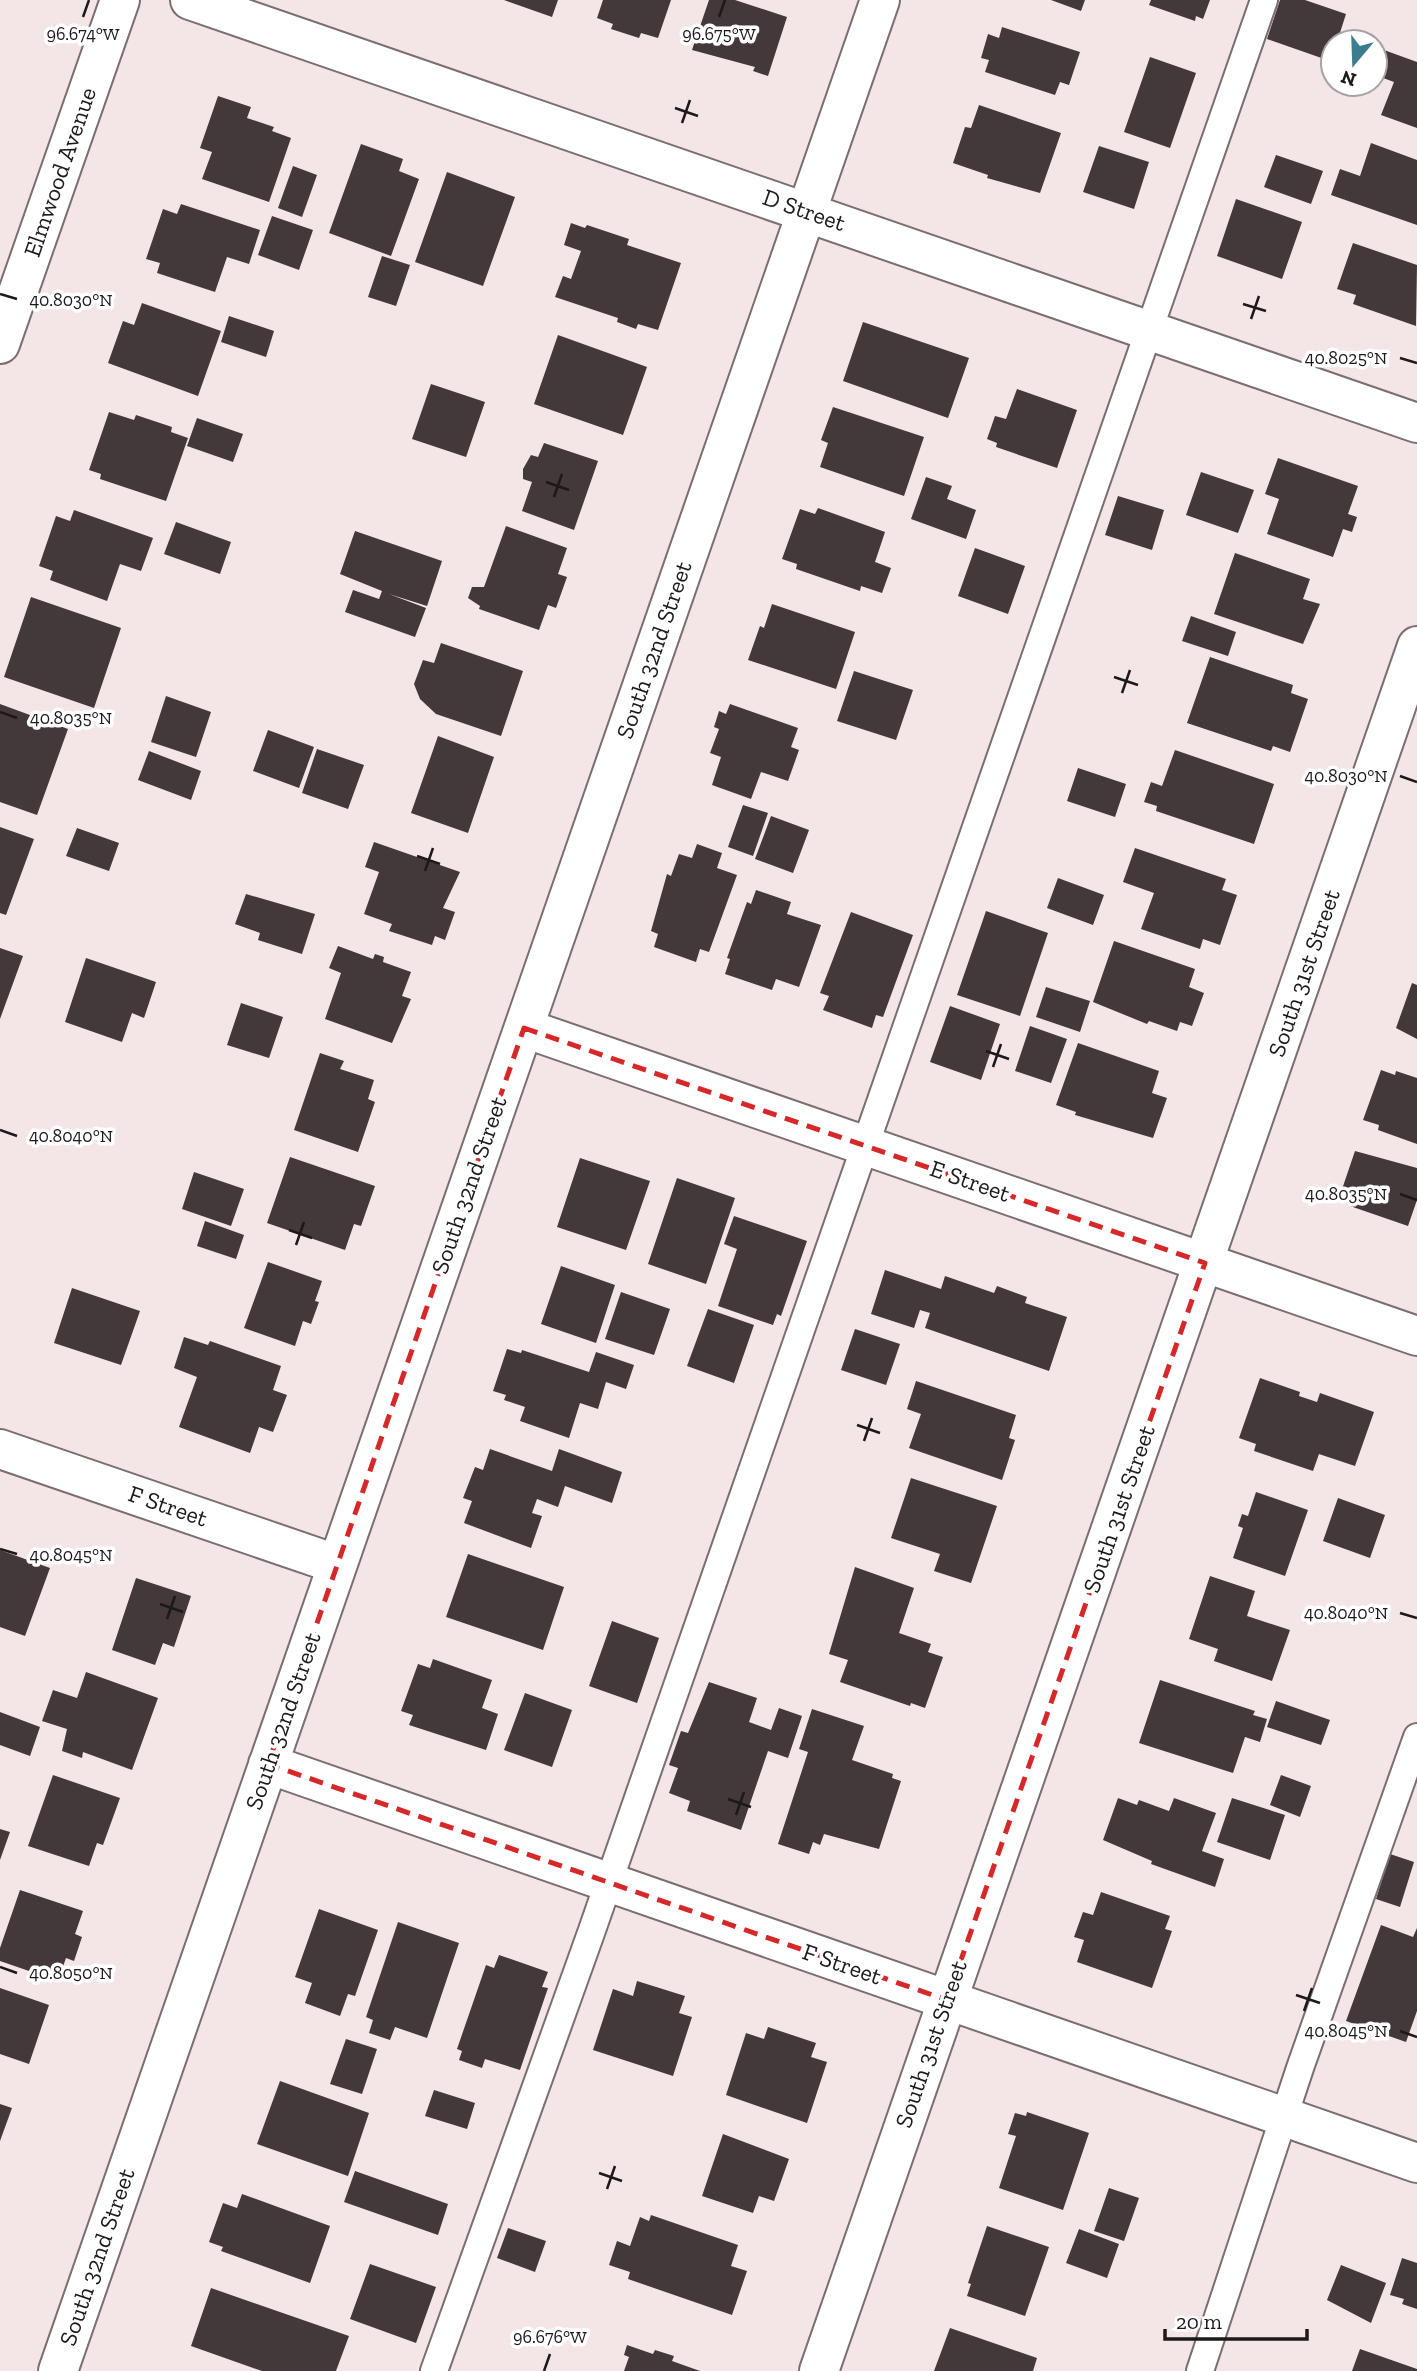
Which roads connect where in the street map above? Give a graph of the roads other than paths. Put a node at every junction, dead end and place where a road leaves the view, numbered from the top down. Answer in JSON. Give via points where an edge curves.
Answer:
{"nodes":[{"id":1,"x":120,"y":0,"type":"edge"},
{"id":2,"x":190,"y":0,"type":"edge"},
{"id":3,"x":880,"y":0,"type":"edge"},
{"id":4,"x":1264,"y":0,"type":"edge"},
{"id":5,"x":807,"y":211,"type":"junction"},
{"id":6,"x":1150,"y":331,"type":"junction"},
{"id":7,"x":0,"y":344,"type":"edge"},
{"id":8,"x":1417,"y":423,"type":"edge"},
{"id":9,"x":1417,"y":646,"type":"edge"},
{"id":10,"x":524,"y":1028,"type":"junction"},
{"id":11,"x":864,"y":1145,"type":"junction"},
{"id":12,"x":1205,"y":1263,"type":"junction"},
{"id":13,"x":1417,"y":1336,"type":"edge"},
{"id":14,"x":0,"y":1449,"type":"edge"},
{"id":15,"x":336,"y":1564,"type":"junction"},
{"id":16,"x":1417,"y":1737,"type":"edge"},
{"id":17,"x":268,"y":1764,"type":"junction"},
{"id":18,"x":608,"y":1884,"type":"junction"},
{"id":19,"x":947,"y":2000,"type":"junction"},
{"id":20,"x":1285,"y":2118,"type":"junction"},
{"id":21,"x":1417,"y":2163,"type":"edge"},
{"id":22,"x":58,"y":2371,"type":"edge"},
{"id":23,"x":434,"y":2371,"type":"edge"},
{"id":24,"x":818,"y":2371,"type":"edge"},
{"id":25,"x":1200,"y":2371,"type":"edge"}],
"edges":[{"from":1,"to":7,"type":"street","name":"Elmwood Avenue"},
{"from":2,"to":5,"type":"street","name":"D Street"},
{"from":3,"to":5,"type":"street","name":"South 32nd Street"},
{"from":4,"to":6,"type":"lane"},
{"from":5,"to":6,"type":"street","name":"D Street"},
{"from":5,"to":10,"type":"street","name":"South 32nd Street"},
{"from":6,"to":8,"type":"street","name":"D Street"},
{"from":6,"to":11,"type":"lane"},
{"from":9,"to":12,"type":"street","name":"South 31st Street"},
{"from":10,"to":11,"type":"street","name":"E Street"},
{"from":10,"to":15,"type":"street","name":"South 32nd Street"},
{"from":11,"to":12,"type":"street","name":"E Street"},
{"from":11,"to":18,"type":"lane"},
{"from":12,"to":13,"type":"street","name":"E Street"},
{"from":12,"to":19,"type":"street","name":"South 31st Street"},
{"from":14,"to":15,"type":"street","name":"F Street"},
{"from":15,"to":17,"type":"street","name":"South 32nd Street"},
{"from":16,"to":20,"type":"lane"},
{"from":17,"to":18,"type":"street","name":"F Street"},
{"from":17,"to":22,"type":"street","name":"South 32nd Street"},
{"from":18,"to":19,"type":"street","name":"F Street"},
{"from":18,"to":23,"type":"lane"},
{"from":19,"to":20,"type":"street","name":"F Street"},
{"from":19,"to":24,"type":"street","name":"South 31st Street"},
{"from":20,"to":21,"type":"street","name":"F Street"},
{"from":20,"to":25,"type":"lane"}]}
